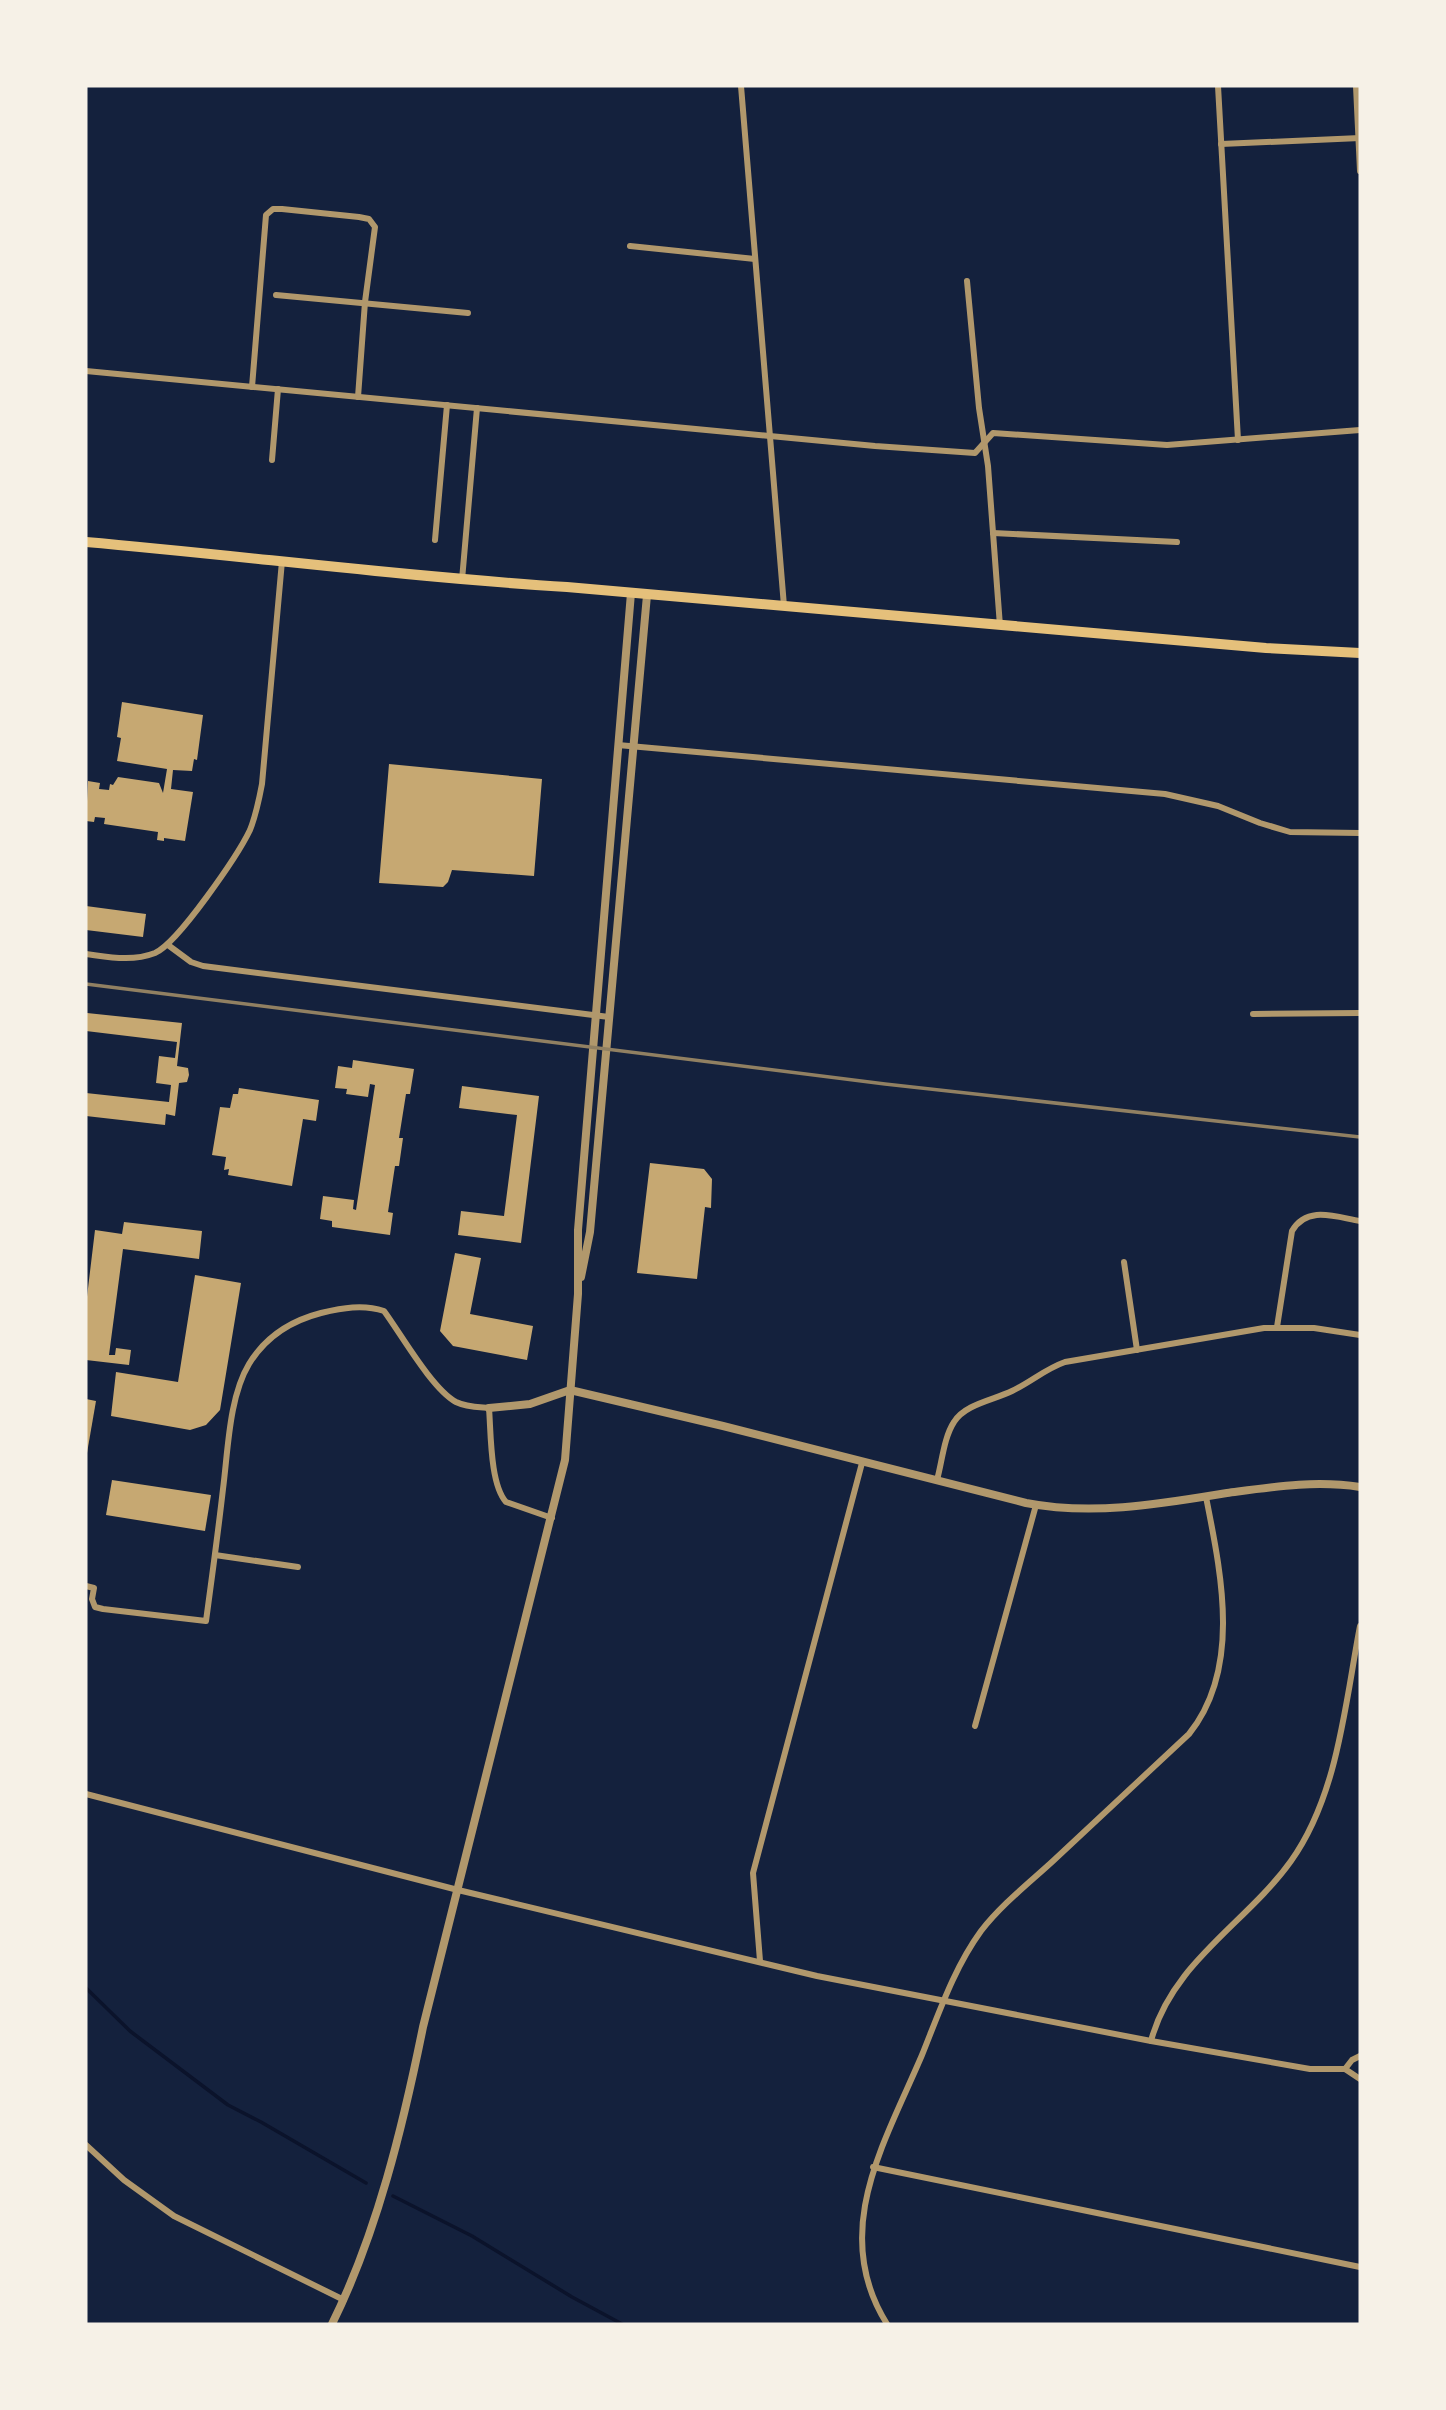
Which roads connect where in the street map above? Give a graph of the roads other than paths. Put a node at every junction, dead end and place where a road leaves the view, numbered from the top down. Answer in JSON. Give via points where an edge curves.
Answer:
{"nodes":[{"id":1,"x":741,"y":86,"type":"edge"},
{"id":2,"x":1218,"y":86,"type":"edge"},
{"id":3,"x":1356,"y":86,"type":"edge"},
{"id":4,"x":1359,"y":138,"type":"edge"},
{"id":5,"x":1221,"y":144,"type":"junction"},
{"id":6,"x":1360,"y":171,"type":"edge"},
{"id":7,"x":631,"y":246,"type":"dead end"},
{"id":8,"x":755,"y":259,"type":"junction"},
{"id":9,"x":967,"y":281,"type":"dead end"},
{"id":10,"x":276,"y":295,"type":"dead end"},
{"id":11,"x":365,"y":302,"type":"junction"},
{"id":12,"x":468,"y":313,"type":"dead end"},
{"id":13,"x":86,"y":371,"type":"edge"},
{"id":14,"x":251,"y":387,"type":"junction"},
{"id":15,"x":278,"y":389,"type":"junction"},
{"id":16,"x":358,"y":397,"type":"junction"},
{"id":17,"x":447,"y":405,"type":"junction"},
{"id":18,"x":477,"y":408,"type":"junction"},
{"id":19,"x":1360,"y":430,"type":"edge"},
{"id":20,"x":769,"y":436,"type":"junction"},
{"id":21,"x":1238,"y":440,"type":"junction"},
{"id":22,"x":984,"y":442,"type":"junction"},
{"id":23,"x":272,"y":460,"type":"dead end"},
{"id":24,"x":993,"y":533,"type":"junction"},
{"id":25,"x":435,"y":540,"type":"dead end"},
{"id":26,"x":86,"y":542,"type":"edge"},
{"id":27,"x":1177,"y":542,"type":"dead end"},
{"id":28,"x":282,"y":560,"type":"junction"},
{"id":29,"x":462,"y":580,"type":"junction"},
{"id":30,"x":631,"y":593,"type":"junction"},
{"id":31,"x":647,"y":595,"type":"junction"},
{"id":32,"x":784,"y":606,"type":"junction"},
{"id":33,"x":1000,"y":626,"type":"junction"},
{"id":34,"x":1360,"y":653,"type":"edge"},
{"id":35,"x":618,"y":745,"type":"junction"},
{"id":36,"x":635,"y":747,"type":"junction"},
{"id":37,"x":1360,"y":833,"type":"edge"},
{"id":38,"x":168,"y":945,"type":"junction"},
{"id":39,"x":86,"y":954,"type":"edge"},
{"id":40,"x":1360,"y":1013,"type":"edge"},
{"id":41,"x":1254,"y":1014,"type":"dead end"},
{"id":42,"x":594,"y":1015,"type":"junction"},
{"id":43,"x":609,"y":1017,"type":"junction"},
{"id":44,"x":1360,"y":1221,"type":"edge"},
{"id":45,"x":1124,"y":1262,"type":"dead end"},
{"id":46,"x":578,"y":1294,"type":"junction"},
{"id":47,"x":1277,"y":1327,"type":"junction"},
{"id":48,"x":1360,"y":1335,"type":"edge"},
{"id":49,"x":1137,"y":1350,"type":"junction"},
{"id":50,"x":570,"y":1390,"type":"junction"},
{"id":51,"x":489,"y":1408,"type":"junction"},
{"id":52,"x":862,"y":1463,"type":"junction"},
{"id":53,"x":937,"y":1480,"type":"junction"},
{"id":54,"x":1360,"y":1487,"type":"edge"},
{"id":55,"x":1206,"y":1497,"type":"junction"},
{"id":56,"x":1036,"y":1505,"type":"junction"},
{"id":57,"x":552,"y":1518,"type":"junction"},
{"id":58,"x":215,"y":1555,"type":"junction"},
{"id":59,"x":298,"y":1567,"type":"dead end"},
{"id":60,"x":86,"y":1586,"type":"edge"},
{"id":61,"x":1360,"y":1626,"type":"edge"},
{"id":62,"x":975,"y":1726,"type":"dead end"},
{"id":63,"x":86,"y":1794,"type":"edge"},
{"id":64,"x":458,"y":1890,"type":"junction"},
{"id":65,"x":760,"y":1961,"type":"junction"},
{"id":66,"x":944,"y":2001,"type":"junction"},
{"id":67,"x":1151,"y":2041,"type":"junction"},
{"id":68,"x":1360,"y":2056,"type":"edge"},
{"id":69,"x":1345,"y":2069,"type":"junction"},
{"id":70,"x":1360,"y":2079,"type":"edge"},
{"id":71,"x":86,"y":2145,"type":"edge"},
{"id":72,"x":873,"y":2168,"type":"junction"},
{"id":73,"x":1360,"y":2267,"type":"edge"},
{"id":74,"x":344,"y":2300,"type":"junction"},
{"id":75,"x":332,"y":2324,"type":"edge"},
{"id":76,"x":887,"y":2324,"type":"edge"}],
"edges":[{"from":1,"to":8,"type":"street"},
{"from":2,"to":5,"type":"street"},
{"from":3,"to":4,"type":"street"},
{"from":4,"to":5,"type":"street"},
{"from":4,"to":6,"type":"street"},
{"from":5,"to":21,"type":"street"},
{"from":7,"to":8,"type":"street"},
{"from":8,"to":20,"type":"street"},
{"from":9,"to":22,"type":"street"},
{"from":10,"to":11,"type":"street"},
{"from":11,"to":12,"type":"street"},
{"from":11,"to":14,"type":"street","via":[[375,227],[369,219],[273,209],[266,215]]},
{"from":11,"to":16,"type":"street"},
{"from":13,"to":14,"type":"street"},
{"from":14,"to":15,"type":"street"},
{"from":15,"to":16,"type":"street"},
{"from":15,"to":23,"type":"street"},
{"from":16,"to":17,"type":"street"},
{"from":17,"to":18,"type":"street"},
{"from":17,"to":25,"type":"street"},
{"from":18,"to":20,"type":"street"},
{"from":18,"to":29,"type":"street"},
{"from":19,"to":21,"type":"street"},
{"from":20,"to":22,"type":"street","via":[[975,453]]},
{"from":20,"to":32,"type":"street"},
{"from":21,"to":22,"type":"street","via":[[1167,444],[993,433]]},
{"from":22,"to":24,"type":"street"},
{"from":24,"to":27,"type":"street"},
{"from":24,"to":33,"type":"street"},
{"from":26,"to":28,"type":"main road"},
{"from":28,"to":29,"type":"main road"},
{"from":28,"to":38,"type":"street","via":[[256,813],[239,851]]},
{"from":29,"to":30,"type":"main road"},
{"from":30,"to":31,"type":"main road"},
{"from":30,"to":35,"type":"street"},
{"from":31,"to":32,"type":"main road"},
{"from":31,"to":36,"type":"street"},
{"from":32,"to":33,"type":"main road"},
{"from":33,"to":34,"type":"main road"},
{"from":35,"to":36,"type":"street"},
{"from":35,"to":42,"type":"street"},
{"from":36,"to":37,"type":"street","via":[[1166,794],[1218,806],[1290,832]]},
{"from":36,"to":43,"type":"street"},
{"from":38,"to":39,"type":"street","via":[[144,957]]},
{"from":38,"to":42,"type":"street","via":[[203,966]]},
{"from":40,"to":41,"type":"street"},
{"from":42,"to":43,"type":"street"},
{"from":42,"to":46,"type":"street","via":[[578,1230]]},
{"from":43,"to":46,"type":"street","via":[[590,1232]]},
{"from":44,"to":47,"type":"street","via":[[1318,1213],[1296,1224]]},
{"from":45,"to":49,"type":"street"},
{"from":46,"to":50,"type":"street"},
{"from":47,"to":48,"type":"street"},
{"from":47,"to":49,"type":"street"},
{"from":49,"to":53,"type":"street","via":[[1051,1367],[1013,1391],[963,1413],[950,1431]]},
{"from":50,"to":51,"type":"street","via":[[530,1404]]},
{"from":50,"to":52,"type":"street"},
{"from":50,"to":57,"type":"street","via":[[565,1460]]},
{"from":51,"to":57,"type":"street","via":[[501,1496],[506,1502]]},
{"from":51,"to":58,"type":"street","via":[[454,1402],[442,1392],[384,1311],[369,1306],[335,1310],[291,1323],[267,1341],[241,1379]]},
{"from":52,"to":53,"type":"street"},
{"from":52,"to":65,"type":"street","via":[[752,1874]]},
{"from":53,"to":56,"type":"street"},
{"from":54,"to":55,"type":"street","via":[[1283,1485]]},
{"from":55,"to":56,"type":"street","via":[[1107,1509]]},
{"from":55,"to":66,"type":"street","via":[[1222,1582],[1221,1650],[1202,1716],[1189,1734],[992,1918],[969,1949]]},
{"from":56,"to":62,"type":"street"},
{"from":57,"to":64,"type":"street"},
{"from":58,"to":59,"type":"street"},
{"from":58,"to":60,"type":"street","via":[[206,1621],[95,1607],[94,1588]]},
{"from":61,"to":67,"type":"street","via":[[1331,1772],[1314,1822],[1271,1886],[1186,1972],[1161,2011]]},
{"from":63,"to":64,"type":"street"},
{"from":64,"to":65,"type":"street"},
{"from":64,"to":74,"type":"street","via":[[392,2161]]},
{"from":65,"to":66,"type":"street"},
{"from":66,"to":67,"type":"street"},
{"from":66,"to":72,"type":"street"},
{"from":67,"to":69,"type":"street","via":[[1310,2069]]},
{"from":68,"to":69,"type":"street"},
{"from":69,"to":70,"type":"street"},
{"from":71,"to":74,"type":"street","via":[[174,2216]]},
{"from":72,"to":73,"type":"street"},
{"from":72,"to":76,"type":"street","via":[[863,2211],[863,2257],[875,2302]]},
{"from":74,"to":75,"type":"street"}]}
